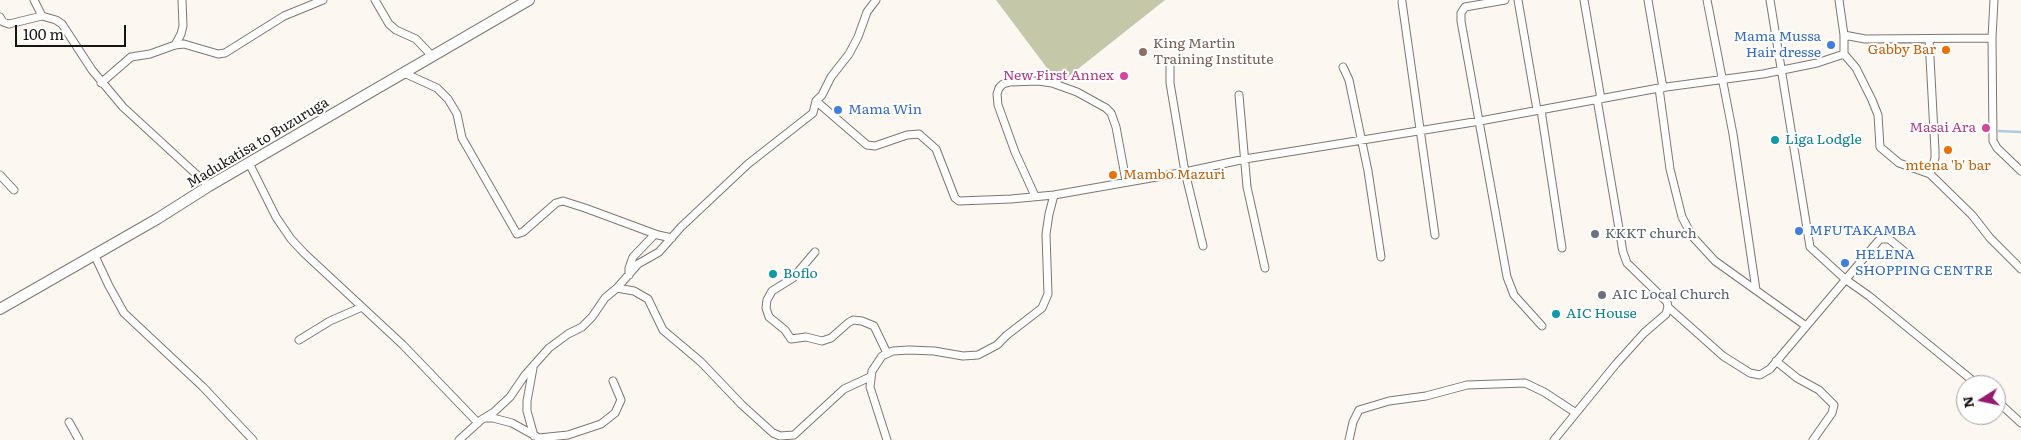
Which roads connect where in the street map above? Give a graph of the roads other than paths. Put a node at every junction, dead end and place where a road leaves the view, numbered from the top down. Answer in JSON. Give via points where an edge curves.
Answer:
{"nodes":[{"id":1,"x":34,"y":0,"type":"edge"},
{"id":2,"x":182,"y":0,"type":"edge"},
{"id":3,"x":323,"y":0,"type":"edge"},
{"id":4,"x":375,"y":0,"type":"edge"},
{"id":5,"x":529,"y":0,"type":"edge"},
{"id":6,"x":876,"y":0,"type":"edge"},
{"id":7,"x":1506,"y":0,"type":"edge"},
{"id":8,"x":1518,"y":0,"type":"edge"},
{"id":9,"x":1584,"y":0,"type":"edge"},
{"id":10,"x":1648,"y":0,"type":"edge"},
{"id":11,"x":1707,"y":0,"type":"edge"},
{"id":12,"x":1770,"y":0,"type":"edge"},
{"id":13,"x":1839,"y":0,"type":"edge"},
{"id":14,"x":1994,"y":0,"type":"edge"},
{"id":15,"x":1402,"y":2,"type":"dead end"},
{"id":16,"x":42,"y":16,"type":"junction"},
{"id":17,"x":0,"y":17,"type":"edge"},
{"id":18,"x":1844,"y":36,"type":"junction"},
{"id":19,"x":1992,"y":38,"type":"junction"},
{"id":20,"x":1929,"y":39,"type":"junction"},
{"id":21,"x":175,"y":45,"type":"junction"},
{"id":22,"x":1844,"y":54,"type":"junction"},
{"id":23,"x":432,"y":56,"type":"junction"},
{"id":24,"x":1170,"y":66,"type":"dead end"},
{"id":25,"x":1343,"y":67,"type":"dead end"},
{"id":26,"x":1780,"y":71,"type":"junction"},
{"id":27,"x":404,"y":73,"type":"junction"},
{"id":28,"x":1723,"y":79,"type":"junction"},
{"id":29,"x":101,"y":83,"type":"junction"},
{"id":30,"x":1661,"y":88,"type":"junction"},
{"id":31,"x":1238,"y":95,"type":"dead end"},
{"id":32,"x":1599,"y":99,"type":"junction"},
{"id":33,"x":816,"y":101,"type":"junction"},
{"id":34,"x":1540,"y":110,"type":"junction"},
{"id":35,"x":1480,"y":121,"type":"junction"},
{"id":36,"x":1420,"y":131,"type":"junction"},
{"id":37,"x":1362,"y":140,"type":"junction"},
{"id":38,"x":1245,"y":159,"type":"junction"},
{"id":39,"x":249,"y":163,"type":"junction"},
{"id":40,"x":2021,"y":171,"type":"edge"},
{"id":41,"x":1185,"y":172,"type":"junction"},
{"id":42,"x":1930,"y":174,"type":"junction"},
{"id":43,"x":0,"y":175,"type":"edge"},
{"id":44,"x":1126,"y":181,"type":"junction"},
{"id":45,"x":209,"y":186,"type":"junction"},
{"id":46,"x":14,"y":190,"type":"dead end"},
{"id":47,"x":1054,"y":194,"type":"junction"},
{"id":48,"x":1034,"y":196,"type":"junction"},
{"id":49,"x":655,"y":234,"type":"junction"},
{"id":50,"x":1435,"y":235,"type":"dead end"},
{"id":51,"x":672,"y":238,"type":"junction"},
{"id":52,"x":1203,"y":246,"type":"dead end"},
{"id":53,"x":1562,"y":248,"type":"dead end"},
{"id":54,"x":815,"y":252,"type":"dead end"},
{"id":55,"x":1905,"y":252,"type":"dead end"},
{"id":56,"x":94,"y":254,"type":"junction"},
{"id":57,"x":1382,"y":257,"type":"dead end"},
{"id":58,"x":1265,"y":268,"type":"dead end"},
{"id":59,"x":2021,"y":269,"type":"edge"},
{"id":60,"x":628,"y":275,"type":"junction"},
{"id":61,"x":1845,"y":280,"type":"junction"},
{"id":62,"x":617,"y":288,"type":"junction"},
{"id":63,"x":1756,"y":290,"type":"junction"},
{"id":64,"x":362,"y":307,"type":"junction"},
{"id":65,"x":1668,"y":307,"type":"junction"},
{"id":66,"x":0,"y":308,"type":"edge"},
{"id":67,"x":1542,"y":326,"type":"dead end"},
{"id":68,"x":1806,"y":326,"type":"junction"},
{"id":69,"x":299,"y":340,"type":"dead end"},
{"id":70,"x":887,"y":353,"type":"junction"},
{"id":71,"x":1776,"y":361,"type":"junction"},
{"id":72,"x":533,"y":366,"type":"junction"},
{"id":73,"x":1966,"y":375,"type":"edge"},
{"id":74,"x":870,"y":377,"type":"junction"},
{"id":75,"x":613,"y":381,"type":"dead end"},
{"id":76,"x":2006,"y":409,"type":"edge"},
{"id":77,"x":1576,"y":414,"type":"junction"},
{"id":78,"x":481,"y":420,"type":"junction"},
{"id":79,"x":68,"y":422,"type":"dead end"},
{"id":80,"x":2021,"y":423,"type":"edge"},
{"id":81,"x":532,"y":437,"type":"edge"},
{"id":82,"x":548,"y":439,"type":"edge"},
{"id":83,"x":79,"y":440,"type":"edge"},
{"id":84,"x":253,"y":440,"type":"edge"},
{"id":85,"x":459,"y":440,"type":"edge"},
{"id":86,"x":887,"y":440,"type":"edge"},
{"id":87,"x":1349,"y":440,"type":"edge"},
{"id":88,"x":1554,"y":440,"type":"edge"},
{"id":89,"x":1813,"y":440,"type":"edge"}],
"edges":[{"from":1,"to":16,"type":"street"},
{"from":2,"to":21,"type":"street","via":[[183,26]]},
{"from":3,"to":21,"type":"street","via":[[284,16],[225,53]]},
{"from":4,"to":23,"type":"street","via":[[396,30],[416,39]]},
{"from":5,"to":23,"type":"main road","name":"Madukatisa to Buzuruga"},
{"from":6,"to":33,"type":"street","via":[[867,12],[849,54]]},
{"from":7,"to":35,"type":"street","via":[[1465,7],[1461,13]]},
{"from":8,"to":34,"type":"street"},
{"from":9,"to":32,"type":"street"},
{"from":10,"to":30,"type":"street"},
{"from":11,"to":28,"type":"street"},
{"from":12,"to":26,"type":"street"},
{"from":13,"to":18,"type":"street"},
{"from":14,"to":19,"type":"street"},
{"from":15,"to":36,"type":"street"},
{"from":16,"to":17,"type":"street","via":[[9,24]]},
{"from":16,"to":29,"type":"street","via":[[62,24]]},
{"from":18,"to":20,"type":"street"},
{"from":18,"to":22,"type":"street"},
{"from":19,"to":20,"type":"street"},
{"from":19,"to":40,"type":"street","via":[[1993,141]]},
{"from":20,"to":42,"type":"street","via":[[1935,151]]},
{"from":21,"to":29,"type":"street","via":[[131,57]]},
{"from":22,"to":26,"type":"street"},
{"from":22,"to":42,"type":"street","via":[[1856,68],[1878,115],[1880,147],[1899,163]]},
{"from":23,"to":27,"type":"main road","name":"Madukatisa to Buzuruga"},
{"from":24,"to":41,"type":"street"},
{"from":25,"to":37,"type":"street","via":[[1349,80]]},
{"from":26,"to":28,"type":"street"},
{"from":26,"to":61,"type":"street","via":[[1810,247]]},
{"from":27,"to":39,"type":"main road","name":"Madukatisa to Buzuruga"},
{"from":27,"to":49,"type":"street","via":[[437,88],[448,99],[457,114],[462,138],[517,234],[563,201]]},
{"from":28,"to":30,"type":"street"},
{"from":28,"to":63,"type":"street"},
{"from":29,"to":45,"type":"street"},
{"from":30,"to":32,"type":"street"},
{"from":30,"to":63,"type":"street","via":[[1670,169],[1686,227],[1715,261]]},
{"from":31,"to":38,"type":"street"},
{"from":32,"to":34,"type":"street"},
{"from":32,"to":65,"type":"street","via":[[1622,252],[1627,263],[1667,302]]},
{"from":33,"to":48,"type":"street","via":[[867,145],[875,146],[920,134],[936,149],[959,201]]},
{"from":33,"to":51,"type":"street","via":[[813,113],[748,164]]},
{"from":34,"to":35,"type":"street"},
{"from":34,"to":53,"type":"street"},
{"from":35,"to":36,"type":"street"},
{"from":35,"to":67,"type":"street","via":[[1507,277],[1514,295]]},
{"from":36,"to":37,"type":"street"},
{"from":36,"to":50,"type":"street"},
{"from":37,"to":38,"type":"street"},
{"from":37,"to":57,"type":"street"},
{"from":38,"to":41,"type":"street"},
{"from":38,"to":58,"type":"street","via":[[1247,186]]},
{"from":39,"to":45,"type":"main road","name":"Madukatisa to Buzuruga"},
{"from":39,"to":64,"type":"street","via":[[291,239]]},
{"from":41,"to":44,"type":"street"},
{"from":41,"to":52,"type":"street"},
{"from":42,"to":59,"type":"street"},
{"from":43,"to":46,"type":"street"},
{"from":44,"to":47,"type":"street"},
{"from":44,"to":48,"type":"street","via":[[1116,128],[1106,108],[1052,83],[1010,82],[999,88],[998,105]]},
{"from":45,"to":56,"type":"main road","name":"Madukatisa to Buzuruga"},
{"from":47,"to":48,"type":"street"},
{"from":47,"to":70,"type":"street","via":[[1046,234],[1048,294],[1035,315],[991,349],[978,355],[922,350]]},
{"from":49,"to":51,"type":"street"},
{"from":49,"to":60,"type":"street","via":[[633,257]]},
{"from":51,"to":60,"type":"street"},
{"from":54,"to":70,"type":"street","via":[[793,278],[772,291],[767,300],[769,317],[791,339],[806,337],[822,341],[831,338],[853,320],[862,321],[874,326]]},
{"from":55,"to":61,"type":"street","via":[[1889,239],[1880,239]]},
{"from":56,"to":66,"type":"main road","name":"Madukatisa to Buzuruga"},
{"from":56,"to":84,"type":"street","via":[[124,313],[202,386]]},
{"from":60,"to":62,"type":"street"},
{"from":61,"to":68,"type":"street"},
{"from":61,"to":73,"type":"street"},
{"from":62,"to":72,"type":"street","via":[[582,327],[559,340]]},
{"from":62,"to":74,"type":"street","via":[[644,296],[663,330],[701,362],[742,405],[780,436],[794,435],[844,389]]},
{"from":63,"to":68,"type":"street"},
{"from":64,"to":69,"type":"street"},
{"from":64,"to":78,"type":"street"},
{"from":65,"to":71,"type":"street","via":[[1711,347],[1750,373],[1765,373]]},
{"from":65,"to":77,"type":"street","via":[[1666,314],[1616,364]]},
{"from":68,"to":71,"type":"street"},
{"from":70,"to":74,"type":"street","via":[[874,364]]},
{"from":71,"to":89,"type":"street","via":[[1819,390],[1834,405]]},
{"from":72,"to":78,"type":"street","via":[[510,397]]},
{"from":72,"to":81,"type":"street","via":[[526,401]]},
{"from":74,"to":86,"type":"street","via":[[872,395]]},
{"from":75,"to":82,"type":"street","via":[[621,400],[607,421]]},
{"from":76,"to":80,"type":"street"},
{"from":77,"to":87,"type":"street","via":[[1525,383],[1467,385],[1363,408],[1356,414]]},
{"from":77,"to":88,"type":"street"},
{"from":78,"to":81,"type":"street","via":[[493,418],[512,423]]},
{"from":78,"to":85,"type":"street"},
{"from":79,"to":83,"type":"street"},
{"from":81,"to":82,"type":"street"}]}
